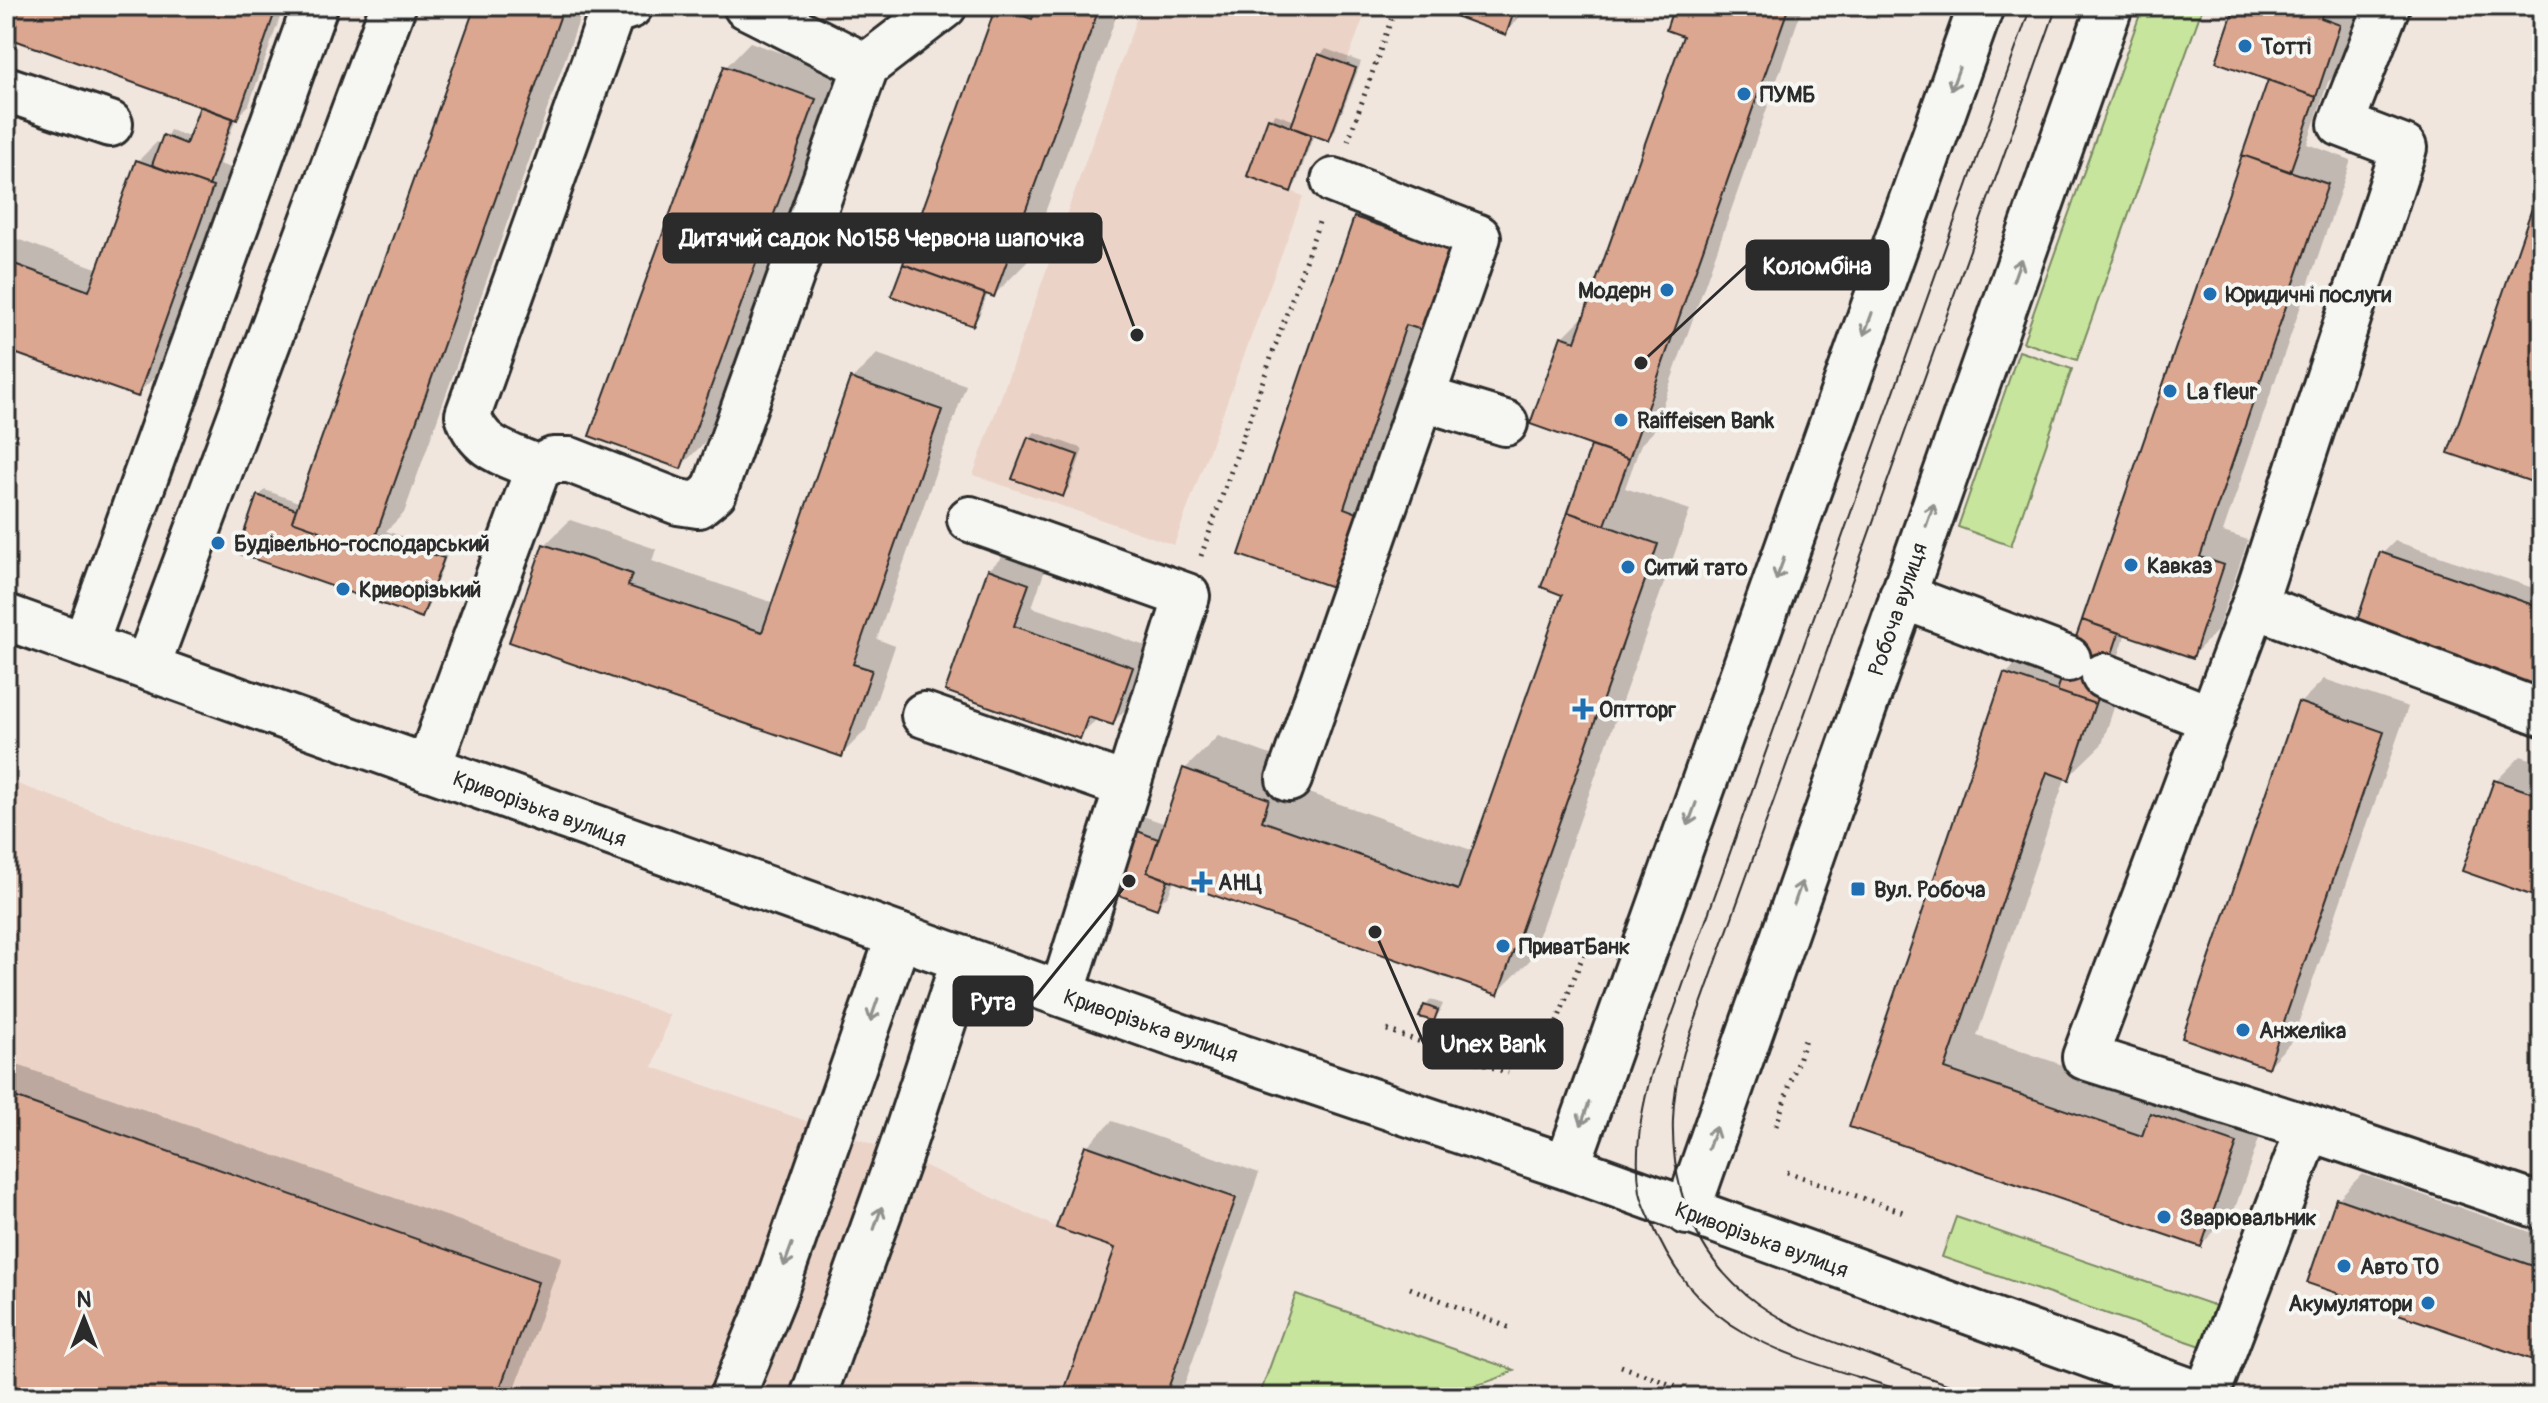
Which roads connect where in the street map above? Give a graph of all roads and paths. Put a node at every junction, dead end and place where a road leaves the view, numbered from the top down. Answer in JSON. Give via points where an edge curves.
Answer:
{"nodes":[{"id":1,"x":315,"y":6,"type":"edge"},
{"id":2,"x":393,"y":6,"type":"edge"},
{"id":3,"x":630,"y":6,"type":"edge"},
{"id":4,"x":746,"y":6,"type":"edge"},
{"id":5,"x":944,"y":6,"type":"edge"},
{"id":6,"x":1396,"y":6,"type":"edge"},
{"id":7,"x":1981,"y":6,"type":"edge"},
{"id":8,"x":2110,"y":6,"type":"edge"},
{"id":9,"x":2387,"y":6,"type":"edge"},
{"id":10,"x":866,"y":66,"type":"junction"},
{"id":11,"x":6,"y":89,"type":"edge"},
{"id":12,"x":110,"y":124,"type":"dead end"},
{"id":13,"x":1334,"y":181,"type":"junction"},
{"id":14,"x":1422,"y":398,"type":"junction"},
{"id":15,"x":1505,"y":423,"type":"dead end"},
{"id":16,"x":538,"y":468,"type":"junction"},
{"id":17,"x":970,"y":519,"type":"dead end"},
{"id":18,"x":1199,"y":563,"type":"dead end"},
{"id":19,"x":1902,"y":596,"type":"junction"},
{"id":20,"x":2254,"y":605,"type":"junction"},
{"id":21,"x":6,"y":617,"type":"edge"},
{"id":22,"x":85,"y":645,"type":"junction"},
{"id":23,"x":147,"y":667,"type":"junction"},
{"id":24,"x":2542,"y":713,"type":"edge"},
{"id":25,"x":924,"y":715,"type":"dead end"},
{"id":26,"x":2212,"y":719,"type":"junction"},
{"id":27,"x":428,"y":768,"type":"junction"},
{"id":28,"x":1289,"y":779,"type":"dead end"},
{"id":29,"x":1127,"y":786,"type":"junction"},
{"id":30,"x":899,"y":936,"type":"junction"},
{"id":31,"x":1589,"y":940,"type":"dead end"},
{"id":32,"x":964,"y":959,"type":"junction"},
{"id":33,"x":1062,"y":994,"type":"junction"},
{"id":34,"x":1387,"y":1030,"type":"dead end"},
{"id":35,"x":1806,"y":1036,"type":"dead end"},
{"id":36,"x":1548,"y":1045,"type":"dead end"},
{"id":37,"x":1508,"y":1073,"type":"dead end"},
{"id":38,"x":1776,"y":1126,"type":"dead end"},
{"id":39,"x":2309,"y":1128,"type":"junction"},
{"id":40,"x":1567,"y":1167,"type":"junction"},
{"id":41,"x":1787,"y":1172,"type":"dead end"},
{"id":42,"x":2542,"y":1207,"type":"edge"},
{"id":43,"x":1687,"y":1212,"type":"junction"},
{"id":44,"x":1906,"y":1213,"type":"dead end"},
{"id":45,"x":1410,"y":1288,"type":"dead end"},
{"id":46,"x":1513,"y":1329,"type":"dead end"},
{"id":47,"x":1621,"y":1366,"type":"dead end"},
{"id":48,"x":732,"y":1397,"type":"edge"},
{"id":49,"x":813,"y":1397,"type":"edge"},
{"id":50,"x":1704,"y":1397,"type":"edge"},
{"id":51,"x":2206,"y":1397,"type":"edge"}],
"edges":[{"from":1,"to":22,"type":"main road"},
{"from":2,"to":23,"type":"main road"},
{"from":3,"to":16,"type":"main road","via":[[612,12],[468,415],[484,443]]},
{"from":4,"to":10,"type":"main road"},
{"from":5,"to":10,"type":"main road"},
{"from":6,"to":13,"type":"path"},
{"from":7,"to":40,"type":"main road","one_way":true},
{"from":19,"to":8,"type":"main road","name":"Робоча вулиця","one_way":true},
{"from":9,"to":20,"type":"main road","via":[[2341,124],[2404,148]]},
{"from":10,"to":16,"type":"main road","via":[[714,492],[698,505],[570,460],[553,460]]},
{"from":11,"to":12,"type":"main road"},
{"from":13,"to":14,"type":"main road","via":[[1478,237]]},
{"from":13,"to":18,"type":"path"},
{"from":14,"to":15,"type":"main road"},
{"from":14,"to":28,"type":"main road"},
{"from":16,"to":27,"type":"main road"},
{"from":17,"to":29,"type":"main road","via":[[1187,596]]},
{"from":19,"to":26,"type":"main road"},
{"from":43,"to":19,"type":"main road","name":"Робоча вулиця","one_way":true},
{"from":20,"to":24,"type":"main road"},
{"from":20,"to":26,"type":"main road"},
{"from":21,"to":22,"type":"main road","name":"Криворізька вулиця"},
{"from":22,"to":23,"type":"main road","name":"Криворізька вулиця"},
{"from":23,"to":27,"type":"main road","name":"Криворізька вулиця"},
{"from":25,"to":29,"type":"main road"},
{"from":26,"to":39,"type":"main road","via":[[2085,1057]]},
{"from":27,"to":30,"type":"main road","name":"Криворізька вулиця"},
{"from":29,"to":33,"type":"main road"},
{"from":30,"to":32,"type":"main road","name":"Криворізька вулиця"},
{"from":30,"to":48,"type":"main road","one_way":true,"via":[[778,1283]]},
{"from":31,"to":36,"type":"path"},
{"from":32,"to":33,"type":"main road","name":"Криворізька вулиця"},
{"from":49,"to":32,"type":"main road","one_way":true},
{"from":33,"to":40,"type":"main road","name":"Криворізька вулиця"},
{"from":34,"to":37,"type":"path"},
{"from":35,"to":38,"type":"path"},
{"from":39,"to":42,"type":"main road"},
{"from":39,"to":51,"type":"main road"},
{"from":40,"to":43,"type":"main road","name":"Криворізька вулиця"},
{"from":41,"to":44,"type":"path"},
{"from":43,"to":51,"type":"main road","name":"Криворізька вулиця"},
{"from":45,"to":46,"type":"path"},
{"from":47,"to":50,"type":"path"}]}
